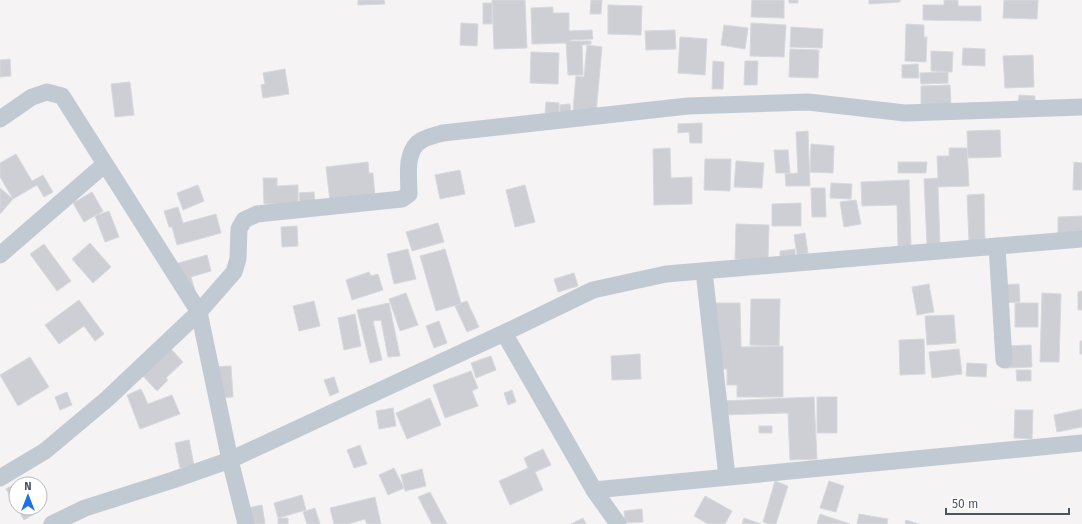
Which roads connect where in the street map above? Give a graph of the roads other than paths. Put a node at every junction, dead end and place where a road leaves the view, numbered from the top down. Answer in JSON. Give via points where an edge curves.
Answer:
{"nodes":[{"id":1,"x":1082,"y":107,"type":"edge"},
{"id":2,"x":0,"y":119,"type":"edge"},
{"id":3,"x":104,"y":164,"type":"junction"},
{"id":4,"x":1082,"y":239,"type":"edge"},
{"id":5,"x":997,"y":246,"type":"junction"},
{"id":6,"x":0,"y":254,"type":"edge"},
{"id":7,"x":704,"y":271,"type":"junction"},
{"id":8,"x":199,"y":312,"type":"junction"},
{"id":9,"x":504,"y":333,"type":"junction"},
{"id":10,"x":1004,"y":360,"type":"dead end"},
{"id":11,"x":1082,"y":444,"type":"edge"},
{"id":12,"x":230,"y":460,"type":"junction"},
{"id":13,"x":727,"y":477,"type":"junction"},
{"id":14,"x":0,"y":478,"type":"edge"},
{"id":15,"x":594,"y":490,"type":"junction"},
{"id":16,"x":52,"y":524,"type":"edge"},
{"id":17,"x":246,"y":524,"type":"edge"},
{"id":18,"x":618,"y":524,"type":"edge"}],
"edges":[{"from":1,"to":8,"type":"street","via":[[905,113],[808,102],[688,106],[443,133],[422,140],[413,147],[409,159],[409,194],[402,199],[257,214],[244,220],[239,229],[238,259],[234,272]]},
{"from":2,"to":3,"type":"street","via":[[32,97],[47,92],[62,96]]},
{"from":3,"to":6,"type":"street"},
{"from":3,"to":8,"type":"street"},
{"from":4,"to":5,"type":"street"},
{"from":5,"to":7,"type":"street"},
{"from":5,"to":10,"type":"street"},
{"from":7,"to":9,"type":"street","via":[[666,274],[593,290]]},
{"from":7,"to":13,"type":"street"},
{"from":8,"to":12,"type":"street"},
{"from":8,"to":14,"type":"street","via":[[107,399],[45,451]]},
{"from":9,"to":12,"type":"street"},
{"from":9,"to":15,"type":"street"},
{"from":11,"to":13,"type":"street"},
{"from":12,"to":16,"type":"street","via":[[85,508]]},
{"from":12,"to":17,"type":"street"},
{"from":13,"to":15,"type":"street"},
{"from":15,"to":18,"type":"street"}]}
